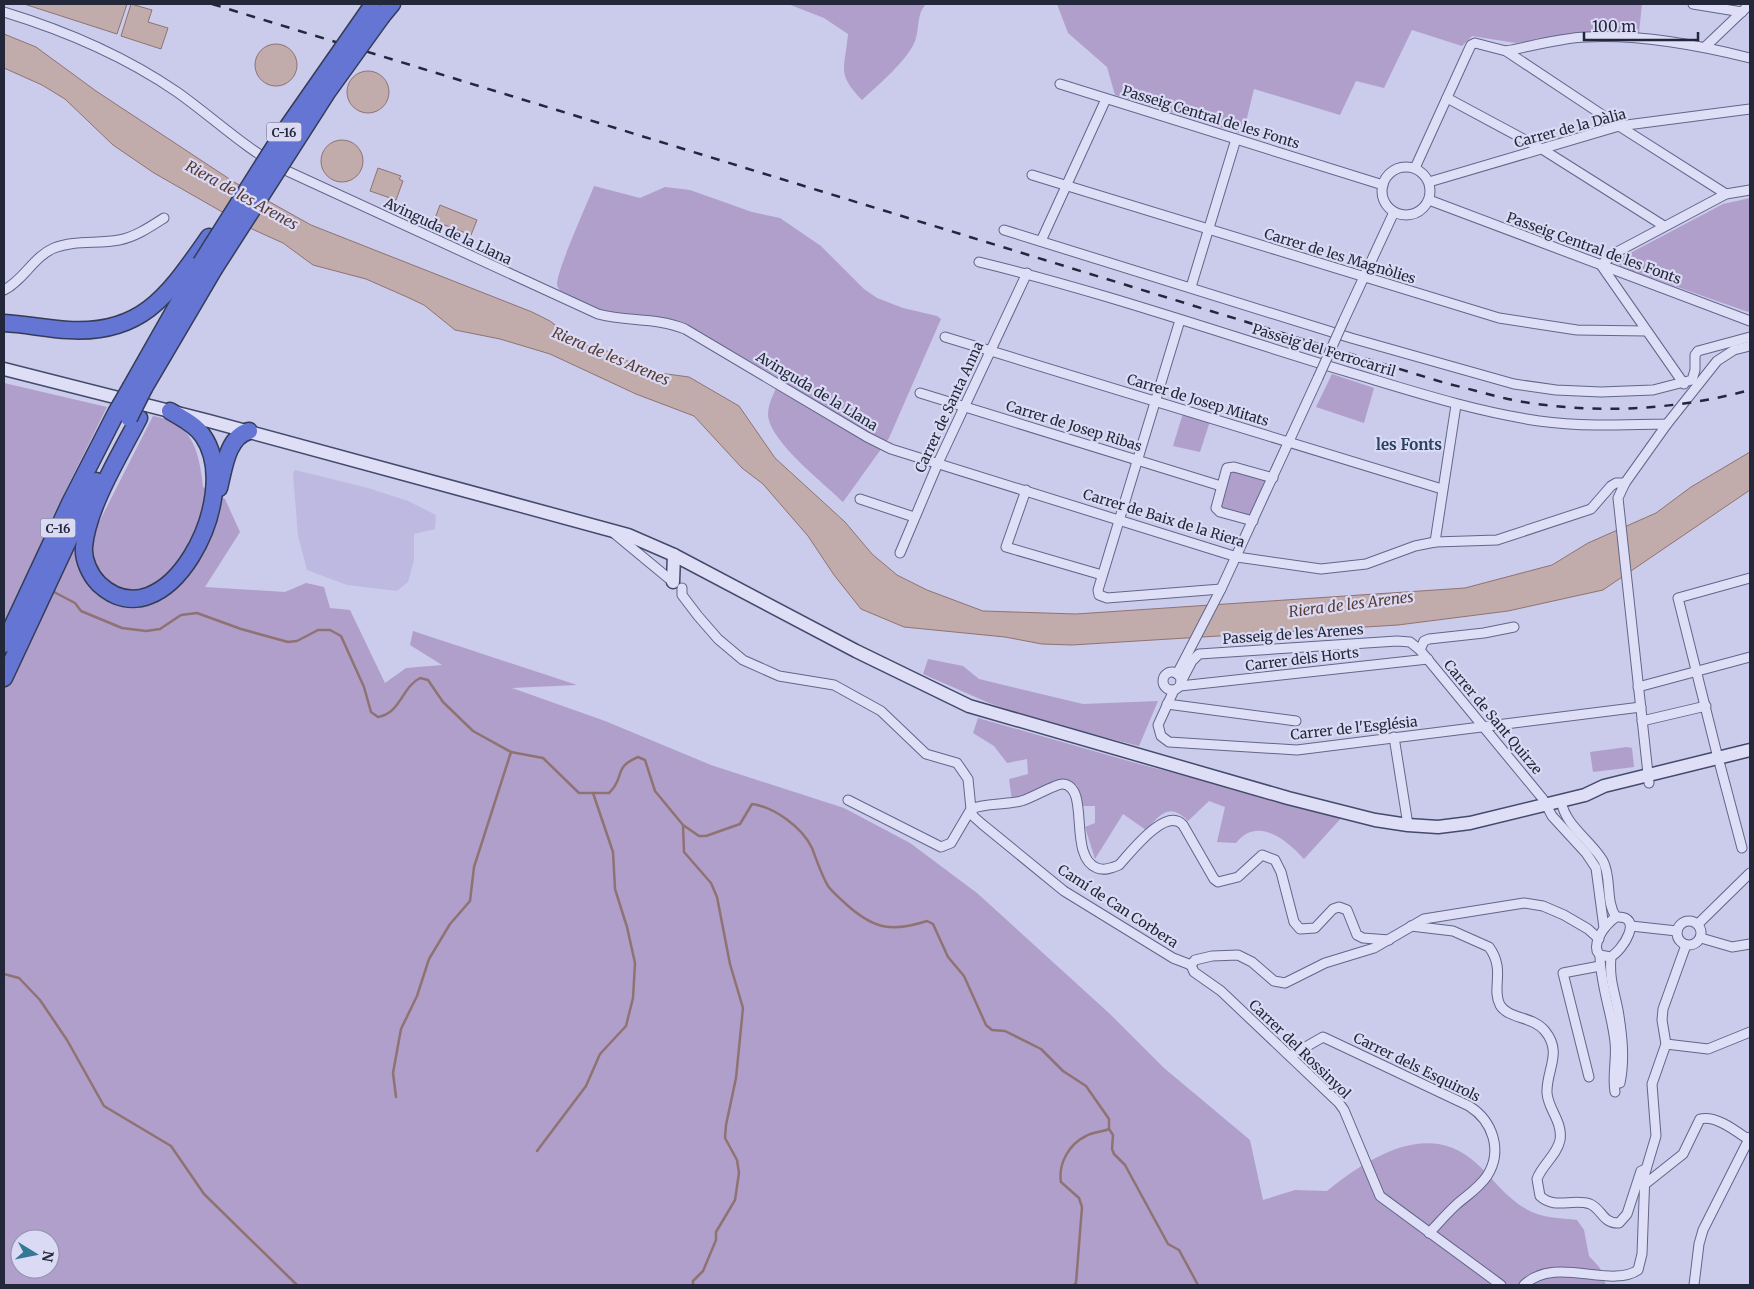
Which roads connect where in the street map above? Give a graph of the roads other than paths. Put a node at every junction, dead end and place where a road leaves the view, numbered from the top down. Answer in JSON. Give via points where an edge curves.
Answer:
{"nodes":[{"id":1,"x":1693,"y":4,"type":"edge"},
{"id":2,"x":1750,"y":4,"type":"edge"},
{"id":3,"x":384,"y":6,"type":"edge"},
{"id":4,"x":4,"y":12,"type":"edge"},
{"id":5,"x":1742,"y":12,"type":"junction"},
{"id":6,"x":1705,"y":46,"type":"junction"},
{"id":7,"x":1506,"y":50,"type":"junction"},
{"id":8,"x":1750,"y":58,"type":"edge"},
{"id":9,"x":1060,"y":84,"type":"dead end"},
{"id":10,"x":1446,"y":98,"type":"junction"},
{"id":11,"x":1106,"y":99,"type":"junction"},
{"id":12,"x":1750,"y":109,"type":"edge"},
{"id":13,"x":1619,"y":126,"type":"junction"},
{"id":14,"x":1236,"y":139,"type":"junction"},
{"id":15,"x":1542,"y":149,"type":"junction"},
{"id":16,"x":1415,"y":168,"type":"junction"},
{"id":17,"x":1032,"y":175,"type":"dead end"},
{"id":18,"x":1429,"y":182,"type":"junction"},
{"id":19,"x":1066,"y":185,"type":"junction"},
{"id":20,"x":1383,"y":185,"type":"junction"},
{"id":21,"x":1750,"y":190,"type":"edge"},
{"id":22,"x":1726,"y":194,"type":"junction"},
{"id":23,"x":1429,"y":200,"type":"junction"},
{"id":24,"x":1394,"y":212,"type":"junction"},
{"id":25,"x":164,"y":218,"type":"dead end"},
{"id":26,"x":1664,"y":226,"type":"junction"},
{"id":27,"x":1004,"y":230,"type":"dead end"},
{"id":28,"x":1208,"y":230,"type":"junction"},
{"id":29,"x":1042,"y":241,"type":"junction"},
{"id":30,"x":204,"y":262,"type":"junction"},
{"id":31,"x":979,"y":262,"type":"dead end"},
{"id":32,"x":1601,"y":265,"type":"junction"},
{"id":33,"x":1027,"y":273,"type":"junction"},
{"id":34,"x":1364,"y":278,"type":"junction"},
{"id":35,"x":1191,"y":287,"type":"junction"},
{"id":36,"x":4,"y":290,"type":"edge"},
{"id":37,"x":1180,"y":320,"type":"junction"},
{"id":38,"x":1750,"y":321,"type":"edge"},
{"id":39,"x":4,"y":323,"type":"edge"},
{"id":40,"x":1646,"y":331,"type":"junction"},
{"id":41,"x":945,"y":337,"type":"dead end"},
{"id":42,"x":1750,"y":337,"type":"edge"},
{"id":43,"x":1750,"y":346,"type":"edge"},
{"id":44,"x":990,"y":351,"type":"junction"},
{"id":45,"x":4,"y":369,"type":"edge"},
{"id":46,"x":1684,"y":384,"type":"junction"},
{"id":47,"x":142,"y":389,"type":"junction"},
{"id":48,"x":920,"y":393,"type":"dead end"},
{"id":49,"x":1156,"y":402,"type":"junction"},
{"id":50,"x":1456,"y":405,"type":"junction"},
{"id":51,"x":964,"y":407,"type":"junction"},
{"id":52,"x":170,"y":411,"type":"junction"},
{"id":53,"x":128,"y":416,"type":"junction"},
{"id":54,"x":1667,"y":424,"type":"junction"},
{"id":55,"x":248,"y":431,"type":"junction"},
{"id":56,"x":1289,"y":443,"type":"junction"},
{"id":57,"x":891,"y":449,"type":"joint"},
{"id":58,"x":1138,"y":460,"type":"junction"},
{"id":59,"x":938,"y":464,"type":"junction"},
{"id":60,"x":1273,"y":478,"type":"junction"},
{"id":61,"x":1625,"y":483,"type":"junction"},
{"id":62,"x":1221,"y":486,"type":"junction"},
{"id":63,"x":1442,"y":489,"type":"junction"},
{"id":64,"x":1026,"y":490,"type":"junction"},
{"id":65,"x":860,"y":499,"type":"dead end"},
{"id":66,"x":211,"y":514,"type":"junction"},
{"id":67,"x":914,"y":517,"type":"junction"},
{"id":68,"x":1119,"y":519,"type":"junction"},
{"id":69,"x":1253,"y":521,"type":"junction"},
{"id":70,"x":609,"y":529,"type":"junction"},
{"id":71,"x":1436,"y":542,"type":"junction"},
{"id":72,"x":900,"y":553,"type":"dead end"},
{"id":73,"x":674,"y":555,"type":"junction"},
{"id":74,"x":1237,"y":556,"type":"junction"},
{"id":75,"x":695,"y":566,"type":"junction"},
{"id":76,"x":1102,"y":575,"type":"junction"},
{"id":77,"x":1750,"y":578,"type":"edge"},
{"id":78,"x":676,"y":581,"type":"junction"},
{"id":79,"x":1219,"y":593,"type":"junction"},
{"id":80,"x":1514,"y":627,"type":"dead end"},
{"id":81,"x":4,"y":644,"type":"edge"},
{"id":82,"x":1420,"y":648,"type":"junction"},
{"id":83,"x":1750,"y":657,"type":"edge"},
{"id":84,"x":1428,"y":659,"type":"junction"},
{"id":85,"x":1697,"y":669,"type":"junction"},
{"id":86,"x":4,"y":678,"type":"edge"},
{"id":87,"x":1178,"y":683,"type":"junction"},
{"id":88,"x":1638,"y":687,"type":"junction"},
{"id":89,"x":1167,"y":704,"type":"junction"},
{"id":90,"x":1706,"y":706,"type":"junction"},
{"id":91,"x":1641,"y":707,"type":"junction"},
{"id":92,"x":1296,"y":721,"type":"dead end"},
{"id":93,"x":1642,"y":721,"type":"junction"},
{"id":94,"x":1482,"y":726,"type":"junction"},
{"id":95,"x":1394,"y":737,"type":"junction"},
{"id":96,"x":1750,"y":750,"type":"edge"},
{"id":97,"x":1750,"y":758,"type":"edge"},
{"id":98,"x":1719,"y":761,"type":"junction"},
{"id":99,"x":1649,"y":779,"type":"junction"},
{"id":100,"x":848,"y":800,"type":"dead end"},
{"id":101,"x":1561,"y":801,"type":"junction"},
{"id":102,"x":1547,"y":804,"type":"junction"},
{"id":103,"x":971,"y":809,"type":"junction"},
{"id":104,"x":1408,"y":825,"type":"junction"},
{"id":105,"x":1742,"y":848,"type":"dead end"},
{"id":106,"x":1750,"y":873,"type":"edge"},
{"id":107,"x":1616,"y":917,"type":"junction"},
{"id":108,"x":1698,"y":924,"type":"junction"},
{"id":109,"x":1411,"y":926,"type":"junction"},
{"id":110,"x":1631,"y":926,"type":"junction"},
{"id":111,"x":1604,"y":928,"type":"junction"},
{"id":112,"x":1677,"y":931,"type":"junction"},
{"id":113,"x":1701,"y":938,"type":"junction"},
{"id":114,"x":1599,"y":939,"type":"junction"},
{"id":115,"x":1389,"y":940,"type":"junction"},
{"id":116,"x":1750,"y":944,"type":"edge"},
{"id":117,"x":1686,"y":945,"type":"junction"},
{"id":118,"x":1600,"y":955,"type":"junction"},
{"id":119,"x":1611,"y":957,"type":"junction"},
{"id":120,"x":1191,"y":964,"type":"junction"},
{"id":121,"x":1600,"y":966,"type":"junction"},
{"id":122,"x":1750,"y":1032,"type":"edge"},
{"id":123,"x":1666,"y":1044,"type":"junction"},
{"id":124,"x":1290,"y":1056,"type":"junction"},
{"id":125,"x":1589,"y":1077,"type":"dead end"},
{"id":126,"x":1750,"y":1139,"type":"edge"},
{"id":127,"x":1646,"y":1169,"type":"junction"},
{"id":128,"x":1644,"y":1185,"type":"junction"},
{"id":129,"x":1429,"y":1233,"type":"junction"},
{"id":130,"x":1501,"y":1285,"type":"edge"},
{"id":131,"x":1524,"y":1285,"type":"edge"},
{"id":132,"x":1694,"y":1285,"type":"edge"}],
"edges":[{"from":1,"to":5,"type":"street"},
{"from":2,"to":5,"type":"street"},
{"from":3,"to":30,"type":"highway","number":"C-16","bridge":true,"via":[[328,91]]},
{"from":3,"to":30,"type":"highway","number":"C-16","bridge":true,"via":[[312,90],[246,190]]},
{"from":4,"to":57,"type":"street","name":"Avinguda de la Llana","via":[[80,41],[155,78],[245,147],[285,170],[584,309],[610,318],[656,320],[685,329]]},
{"from":5,"to":6,"type":"street"},
{"from":6,"to":7,"type":"street","via":[[1632,38],[1584,37]]},
{"from":6,"to":8,"type":"street"},
{"from":7,"to":10,"type":"street","via":[[1482,44],[1471,45]]},
{"from":7,"to":13,"type":"street"},
{"from":9,"to":11,"type":"street","name":"Passeig Central de les Fonts"},
{"from":10,"to":15,"type":"street"},
{"from":10,"to":16,"type":"street"},
{"from":11,"to":14,"type":"street","name":"Passeig Central de les Fonts"},
{"from":11,"to":19,"type":"street"},
{"from":12,"to":13,"type":"street","name":"Carrer de la Dàlia"},
{"from":13,"to":15,"type":"street","name":"Carrer de la Dàlia"},
{"from":13,"to":22,"type":"street"},
{"from":14,"to":20,"type":"street","name":"Passeig Central de les Fonts"},
{"from":14,"to":28,"type":"street"},
{"from":15,"to":18,"type":"street","name":"Carrer de la Dàlia"},
{"from":15,"to":26,"type":"street"},
{"from":16,"to":18,"type":"street"},
{"from":16,"to":20,"type":"street","via":[[1406,166],[1393,170]]},
{"from":17,"to":19,"type":"street","name":"Carrer de les Magnòlies"},
{"from":18,"to":23,"type":"street"},
{"from":19,"to":28,"type":"street","name":"Carrer de les Magnòlies"},
{"from":19,"to":29,"type":"street"},
{"from":20,"to":24,"type":"street","via":[[1382,198]]},
{"from":21,"to":22,"type":"street"},
{"from":22,"to":26,"type":"street"},
{"from":23,"to":24,"type":"street","via":[[1416,213],[1404,215]]},
{"from":23,"to":32,"type":"street","name":"Passeig Central de les Fonts"},
{"from":24,"to":34,"type":"street"},
{"from":25,"to":36,"type":"street","via":[[131,237],[55,248],[42,255]]},
{"from":26,"to":32,"type":"street"},
{"from":27,"to":29,"type":"street","name":"Passeig del Ferrocarril"},
{"from":28,"to":34,"type":"street","name":"Carrer de les Magnòlies"},
{"from":28,"to":35,"type":"street"},
{"from":29,"to":35,"type":"street","name":"Passeig del Ferrocarril"},
{"from":30,"to":39,"type":"highway","via":[[136,318],[116,326],[100,330],[68,330]]},
{"from":30,"to":47,"type":"highway","number":"C-16"},
{"from":30,"to":47,"type":"highway","number":"C-16","via":[[184,319]]},
{"from":31,"to":33,"type":"street","name":"Passeig del Ferrocarril"},
{"from":32,"to":38,"type":"street","name":"Passeig Central de les Fonts"},
{"from":32,"to":40,"type":"street"},
{"from":33,"to":37,"type":"street","name":"Passeig del Ferrocarril"},
{"from":33,"to":44,"type":"street","name":"Carrer de Santa Anna"},
{"from":34,"to":40,"type":"street","name":"Carrer de les Magnòlies","via":[[1470,310],[1534,325],[1576,330]]},
{"from":34,"to":56,"type":"street","bridge":true},
{"from":35,"to":46,"type":"street","name":"Passeig del Ferrocarril","via":[[1351,338],[1514,384],[1602,392],[1653,390]]},
{"from":37,"to":49,"type":"street"},
{"from":37,"to":50,"type":"street","name":"Passeig del Ferrocarril"},
{"from":40,"to":46,"type":"street"},
{"from":41,"to":44,"type":"street","name":"Carrer de Josep Mitats"},
{"from":42,"to":46,"type":"street","via":[[1698,351],[1695,355],[1695,376]]},
{"from":43,"to":54,"type":"street","via":[[1734,350],[1717,361]]},
{"from":44,"to":49,"type":"street","name":"Carrer de Josep Mitats"},
{"from":44,"to":51,"type":"street","name":"Carrer de Santa Anna"},
{"from":45,"to":52,"type":"main road"},
{"from":47,"to":53,"type":"highway","number":"C-16","bridge":true},
{"from":47,"to":53,"type":"highway"},
{"from":48,"to":51,"type":"street","name":"Carrer de Josep Ribas"},
{"from":49,"to":56,"type":"street","name":"Carrer de Josep Mitats"},
{"from":49,"to":58,"type":"street"},
{"from":50,"to":54,"type":"street","name":"Passeig del Ferrocarril","via":[[1541,421],[1589,425]]},
{"from":50,"to":63,"type":"street"},
{"from":51,"to":58,"type":"street","name":"Carrer de Josep Ribas"},
{"from":51,"to":59,"type":"street","name":"Carrer de Santa Anna"},
{"from":52,"to":55,"type":"main road"},
{"from":52,"to":66,"type":"highway","via":[[199,431],[209,448],[215,479]]},
{"from":53,"to":66,"type":"highway","via":[[87,529],[84,552],[94,578],[121,596],[139,598],[157,592],[190,559]]},
{"from":53,"to":81,"type":"highway","number":"C-16","via":[[62,519]]},
{"from":53,"to":86,"type":"highway","number":"C-16"},
{"from":54,"to":61,"type":"street"},
{"from":55,"to":66,"type":"highway","via":[[233,442]]},
{"from":55,"to":70,"type":"main road"},
{"from":56,"to":60,"type":"street"},
{"from":56,"to":63,"type":"street","name":"Carrer de Josep Mitats"},
{"from":57,"to":59,"type":"street","name":"Carrer de Baix de la Riera"},
{"from":58,"to":62,"type":"street","name":"Carrer de Josep Ribas"},
{"from":58,"to":68,"type":"street"},
{"from":59,"to":64,"type":"street","name":"Carrer de Baix de la Riera"},
{"from":59,"to":67,"type":"street","name":"Carrer de Santa Anna"},
{"from":60,"to":62,"type":"street","via":[[1230,467]]},
{"from":60,"to":69,"type":"street"},
{"from":61,"to":71,"type":"street","name":"Carrer de Baix de la Riera","via":[[1610,486],[1591,509],[1509,538]]},
{"from":61,"to":88,"type":"street","via":[[1618,498],[1618,510]]},
{"from":62,"to":69,"type":"street","via":[[1215,505],[1218,511]]},
{"from":63,"to":71,"type":"street"},
{"from":64,"to":68,"type":"street","name":"Carrer de Baix de la Riera"},
{"from":64,"to":76,"type":"street","via":[[1006,547]]},
{"from":65,"to":67,"type":"street"},
{"from":67,"to":72,"type":"street","name":"Carrer de Santa Anna"},
{"from":68,"to":74,"type":"street","name":"Carrer de Baix de la Riera"},
{"from":68,"to":76,"type":"street"},
{"from":69,"to":74,"type":"street"},
{"from":70,"to":73,"type":"main road"},
{"from":70,"to":78,"type":"street"},
{"from":71,"to":74,"type":"street","name":"Carrer de Baix de la Riera","via":[[1366,564],[1321,569]]},
{"from":73,"to":75,"type":"main road"},
{"from":73,"to":78,"type":"main road"},
{"from":74,"to":79,"type":"street"},
{"from":75,"to":78,"type":"main road","via":[[686,566]]},
{"from":75,"to":104,"type":"main road","via":[[969,706],[1288,798]]},
{"from":76,"to":79,"type":"street","via":[[1098,590],[1106,598]]},
{"from":77,"to":85,"type":"street","via":[[1678,598]]},
{"from":78,"to":103,"type":"street","via":[[698,616],[743,660],[779,676],[834,685],[881,711],[926,754],[957,763],[968,779]]},
{"from":79,"to":87,"type":"street"},
{"from":80,"to":82,"type":"street","via":[[1429,639]]},
{"from":82,"to":84,"type":"street","name":"Carrer de Sant Quirze"},
{"from":82,"to":87,"type":"street","name":"Passeig de les Arenes","via":[[1410,642],[1397,641],[1199,654]]},
{"from":83,"to":85,"type":"street"},
{"from":84,"to":87,"type":"street","name":"Carrer dels Horts"},
{"from":84,"to":94,"type":"street","name":"Carrer de Sant Quirze"},
{"from":85,"to":88,"type":"street"},
{"from":85,"to":90,"type":"street"},
{"from":87,"to":89,"type":"street","name":"Carrer de l'Església"},
{"from":88,"to":91,"type":"street"},
{"from":89,"to":92,"type":"street"},
{"from":89,"to":95,"type":"street","name":"Carrer de l'Església","via":[[1158,725],[1159,732],[1169,742],[1178,744],[1296,750]]},
{"from":90,"to":93,"type":"street"},
{"from":90,"to":98,"type":"street"},
{"from":91,"to":93,"type":"street"},
{"from":91,"to":94,"type":"street","name":"Carrer de l'Església"},
{"from":93,"to":99,"type":"street"},
{"from":94,"to":95,"type":"street","name":"Carrer de l'Església"},
{"from":94,"to":102,"type":"street","name":"Carrer de Sant Quirze"},
{"from":95,"to":104,"type":"street"},
{"from":96,"to":98,"type":"main road"},
{"from":97,"to":98,"type":"main road"},
{"from":98,"to":99,"type":"main road"},
{"from":98,"to":105,"type":"street"},
{"from":99,"to":101,"type":"main road","via":[[1604,786]]},
{"from":100,"to":103,"type":"street","via":[[941,847],[950,843]]},
{"from":101,"to":102,"type":"main road"},
{"from":101,"to":107,"type":"street","via":[[1567,818],[1603,861]]},
{"from":102,"to":104,"type":"main road","via":[[1454,826]]},
{"from":102,"to":111,"type":"street","name":"Carrer de Sant Quirze","via":[[1552,816],[1596,868]]},
{"from":103,"to":115,"type":"street","via":[[1019,802],[1059,784],[1067,785],[1077,801],[1082,850],[1086,860],[1097,868],[1119,865],[1159,825],[1167,820],[1176,820],[1183,825],[1218,882],[1238,876],[1262,855],[1275,860],[1294,922],[1300,929],[1315,928],[1339,907],[1347,910],[1357,935]]},
{"from":103,"to":120,"type":"street","name":"Camí de Can Corbera","via":[[973,816],[982,824],[1064,891],[1173,958]]},
{"from":106,"to":108,"type":"street"},
{"from":107,"to":110,"type":"street","via":[[1626,918]]},
{"from":107,"to":111,"type":"street"},
{"from":108,"to":112,"type":"street","via":[[1687,920]]},
{"from":108,"to":113,"type":"street","via":[[1702,930]]},
{"from":109,"to":114,"type":"street","via":[[1424,919],[1524,903],[1543,906],[1564,915]]},
{"from":109,"to":115,"type":"street"},
{"from":109,"to":127,"type":"street","via":[[1453,931],[1489,947],[1499,971],[1501,1006],[1506,1012],[1537,1023],[1549,1037],[1553,1058],[1547,1096],[1559,1123],[1560,1136],[1537,1179],[1540,1196],[1554,1204],[1588,1204],[1607,1221],[1618,1223],[1627,1214],[1641,1171]]},
{"from":110,"to":112,"type":"street"},
{"from":110,"to":119,"type":"street","via":[[1629,936]]},
{"from":111,"to":114,"type":"street"},
{"from":112,"to":117,"type":"street","via":[[1680,941]]},
{"from":113,"to":116,"type":"street","via":[[1732,947]]},
{"from":113,"to":117,"type":"street"},
{"from":114,"to":118,"type":"street","via":[[1596,948]]},
{"from":115,"to":120,"type":"street","via":[[1325,963],[1285,983],[1274,981],[1252,962],[1238,955],[1212,956],[1194,960]]},
{"from":117,"to":123,"type":"street","via":[[1663,1009]]},
{"from":118,"to":119,"type":"street"},
{"from":118,"to":121,"type":"street"},
{"from":119,"to":121,"type":"street","via":[[1610,980],[1618,1009],[1623,1061],[1615,1092],[1617,1062],[1612,1012]]},
{"from":120,"to":124,"type":"street","name":"Carrer del Rossinyol","via":[[1194,972],[1221,991]]},
{"from":121,"to":125,"type":"street","via":[[1563,973]]},
{"from":122,"to":123,"type":"street","via":[[1708,1049]]},
{"from":123,"to":127,"type":"street","via":[[1652,1084],[1656,1136]]},
{"from":124,"to":129,"type":"street","name":"Carrer del Rossinyol","via":[[1344,1110],[1380,1196]]},
{"from":124,"to":129,"type":"street","name":"Carrer dels Esquirols","via":[[1323,1037],[1469,1106],[1484,1117],[1494,1141],[1490,1170],[1482,1183]]},
{"from":126,"to":128,"type":"street","via":[[1718,1121],[1706,1117],[1700,1119],[1683,1154]]},
{"from":126,"to":132,"type":"street","via":[[1703,1230]]},
{"from":127,"to":128,"type":"street"},
{"from":128,"to":131,"type":"street","via":[[1642,1254],[1640,1266],[1634,1273],[1608,1277],[1548,1273]]},
{"from":129,"to":130,"type":"street","name":"Carrer del Rossinyol"}]}
